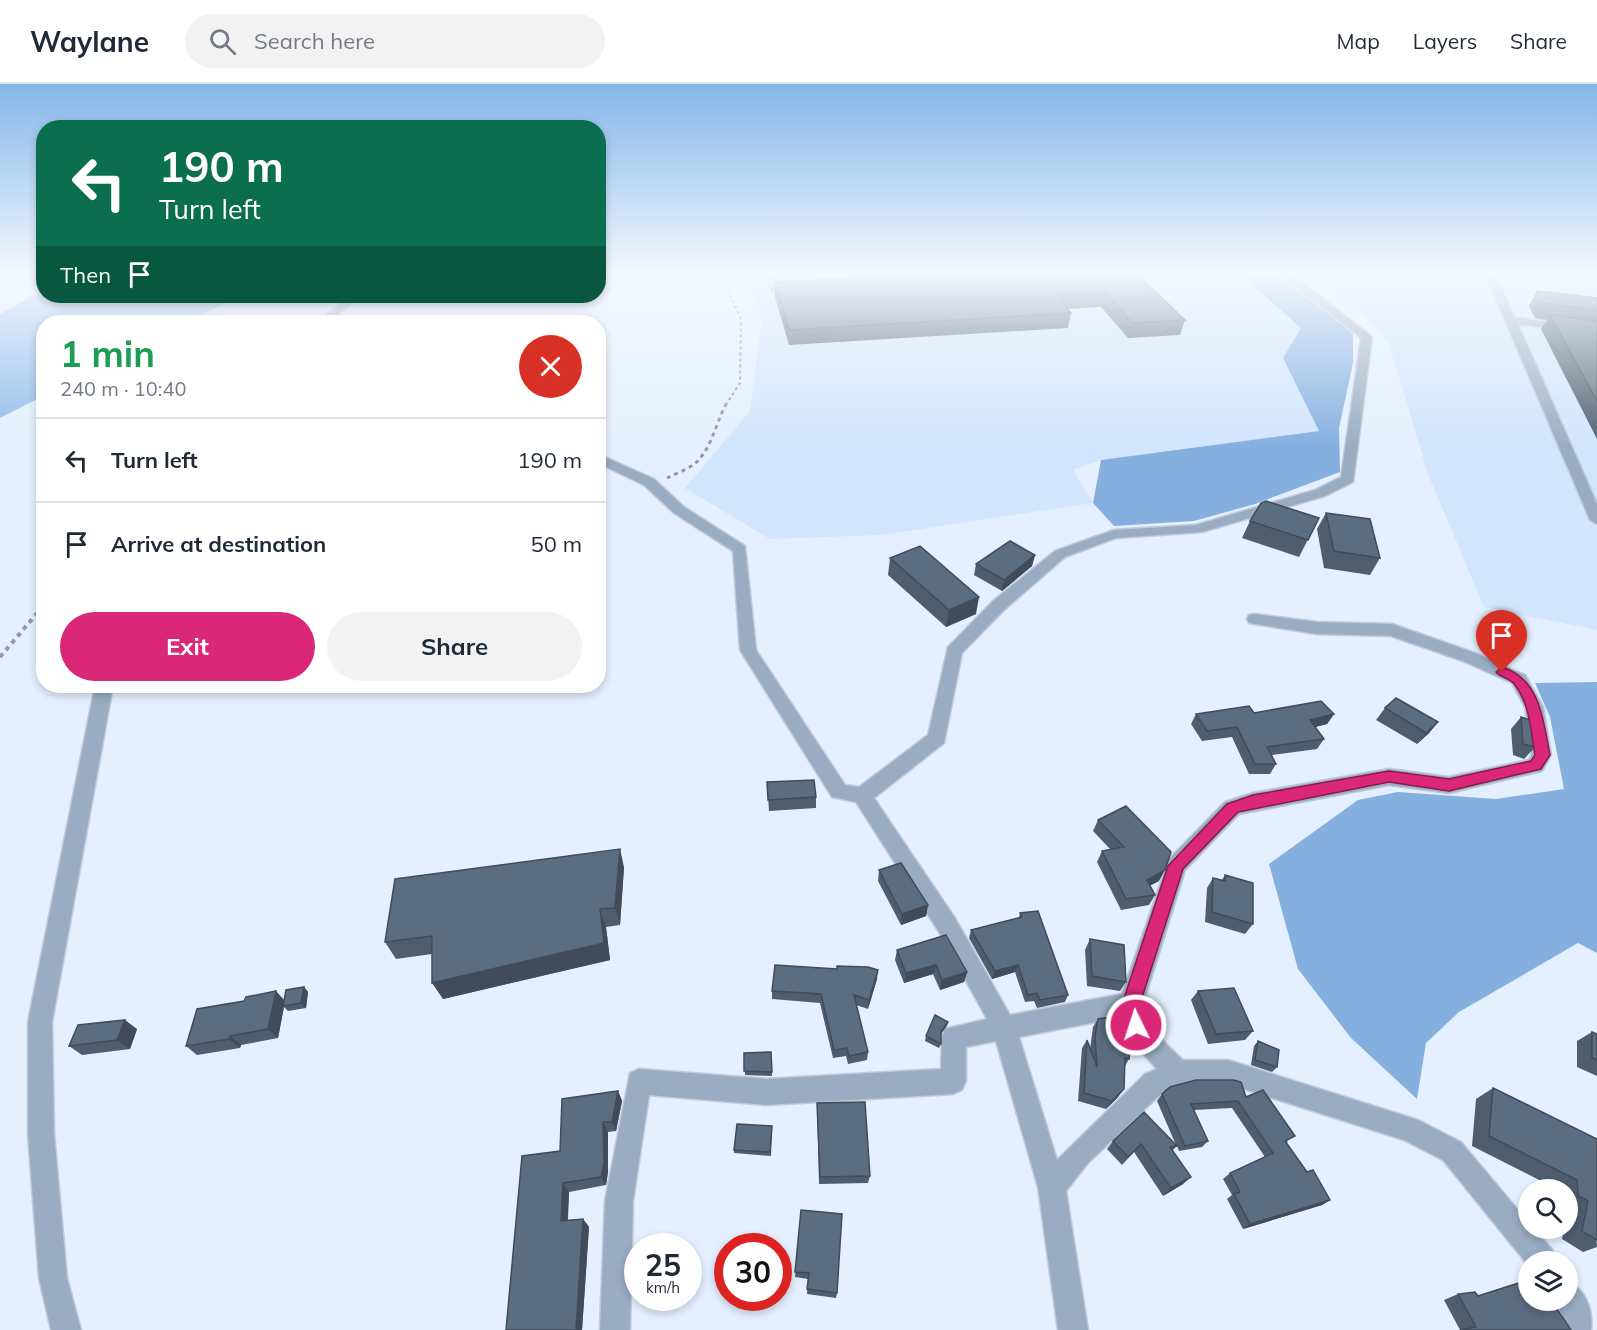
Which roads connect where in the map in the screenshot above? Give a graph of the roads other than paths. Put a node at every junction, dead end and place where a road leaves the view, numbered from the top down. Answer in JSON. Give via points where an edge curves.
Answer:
{"nodes":[{"id":1,"x":1359,"y":331,"type":"edge"},
{"id":2,"x":1516,"y":331,"type":"edge"},
{"id":3,"x":606,"y":462,"type":"edge"},
{"id":4,"x":1597,"y":518,"type":"edge"},
{"id":5,"x":1255,"y":619,"type":"dead end"},
{"id":6,"x":103,"y":693,"type":"edge"},
{"id":7,"x":862,"y":796,"type":"junction"},
{"id":8,"x":1131,"y":1004,"type":"junction"},
{"id":9,"x":1005,"y":1029,"type":"junction"},
{"id":10,"x":1179,"y":1072,"type":"junction"},
{"id":11,"x":1052,"y":1187,"type":"junction"},
{"id":12,"x":1535,"y":1251,"type":"edge"},
{"id":13,"x":1576,"y":1311,"type":"edge"},
{"id":14,"x":66,"y":1330,"type":"edge"},
{"id":15,"x":615,"y":1330,"type":"edge"},
{"id":16,"x":1073,"y":1330,"type":"edge"},
{"id":17,"x":1576,"y":1330,"type":"edge"}],
"edges":[{"from":1,"to":7,"type":"street","via":[[1367,337],[1348,478],[1320,493],[1197,529],[1114,534],[1060,554],[999,605],[954,651],[937,738]]},
{"from":2,"to":4,"type":"street"},
{"from":3,"to":7,"type":"street","via":[[653,486],[679,510],[740,549],[748,650],[839,791]]},
{"from":5,"to":8,"type":"street","via":[[1317,628],[1392,630],[1519,679],[1534,707],[1542,755],[1535,765],[1449,785],[1389,777],[1232,808],[1176,866]]},
{"from":6,"to":14,"type":"street","via":[[40,1022],[41,1134],[52,1267]]},
{"from":7,"to":9,"type":"street","via":[[947,925]]},
{"from":8,"to":9,"type":"street"},
{"from":8,"to":10,"type":"street","via":[[1136,1025],[1149,1047]]},
{"from":9,"to":11,"type":"street"},
{"from":9,"to":15,"type":"street","via":[[954,1037],[952,1081],[766,1092],[639,1082],[619,1201]]},
{"from":10,"to":11,"type":"street","via":[[1154,1083],[1078,1154]]},
{"from":10,"to":12,"type":"street","via":[[1228,1072],[1409,1129],[1452,1151]]},
{"from":11,"to":16,"type":"street"},
{"from":13,"to":17,"type":"street"}]}
